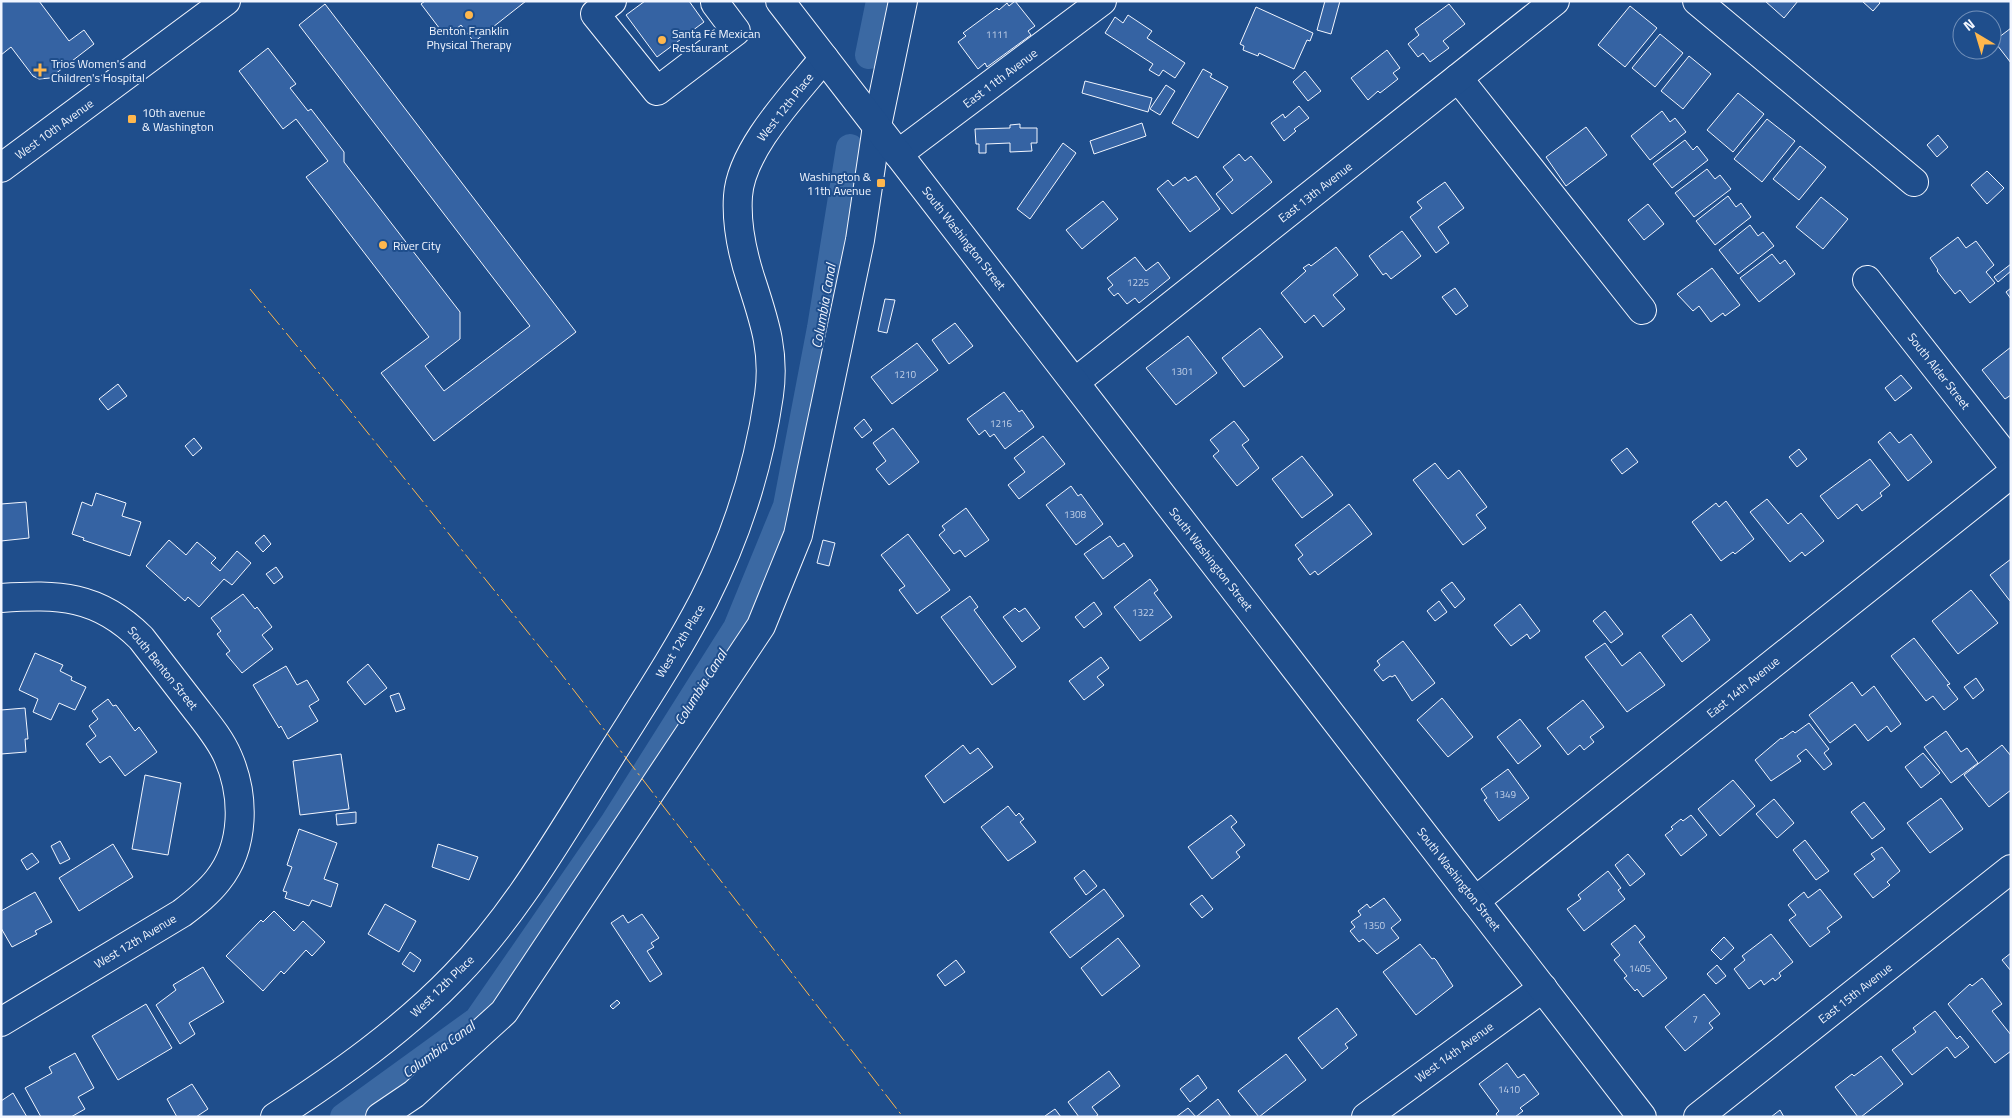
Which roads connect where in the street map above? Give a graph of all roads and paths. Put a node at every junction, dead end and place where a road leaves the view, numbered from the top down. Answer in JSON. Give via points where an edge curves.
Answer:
{"nodes":[{"id":1,"x":612,"y":1,"type":"edge"},
{"id":2,"x":717,"y":1,"type":"edge"},
{"id":3,"x":780,"y":1,"type":"edge"},
{"id":4,"x":903,"y":1,"type":"edge"},
{"id":5,"x":1102,"y":1,"type":"edge"},
{"id":6,"x":1555,"y":1,"type":"edge"},
{"id":7,"x":1697,"y":1,"type":"edge"},
{"id":8,"x":220,"y":3,"type":"edge"},
{"id":9,"x":824,"y":58,"type":"junction"},
{"id":10,"x":1458,"y":78,"type":"junction"},
{"id":11,"x":877,"y":126,"type":"junction"},
{"id":12,"x":898,"y":154,"type":"junction"},
{"id":13,"x":1,"y":168,"type":"edge"},
{"id":14,"x":1914,"y":182,"type":"dead end"},
{"id":15,"x":1867,"y":280,"type":"dead end"},
{"id":16,"x":1642,"y":310,"type":"dead end"},
{"id":17,"x":1075,"y":382,"type":"junction"},
{"id":18,"x":2011,"y":463,"type":"edge"},
{"id":19,"x":2011,"y":474,"type":"edge"},
{"id":20,"x":1,"y":598,"type":"edge"},
{"id":21,"x":239,"y":834,"type":"joint"},
{"id":22,"x":2011,"y":869,"type":"edge"},
{"id":23,"x":1475,"y":900,"type":"junction"},
{"id":24,"x":1543,"y":988,"type":"junction"},
{"id":25,"x":1,"y":1022,"type":"edge"},
{"id":26,"x":276,"y":1117,"type":"edge"},
{"id":27,"x":380,"y":1117,"type":"edge"},
{"id":28,"x":1366,"y":1117,"type":"edge"},
{"id":29,"x":1642,"y":1117,"type":"edge"},
{"id":30,"x":1698,"y":1117,"type":"edge"}],
"edges":[{"from":1,"to":2,"type":"street","via":[[595,14],[657,91],[736,31],[715,3]]},
{"from":3,"to":9,"type":"street","name":"South Washington Street"},
{"from":4,"to":11,"type":"street"},
{"from":5,"to":12,"type":"street","name":"East 11th Avenue"},
{"from":6,"to":10,"type":"street","name":"East 13th Avenue"},
{"from":7,"to":14,"type":"street"},
{"from":8,"to":13,"type":"street","name":"West 10th Avenue"},
{"from":9,"to":11,"type":"street","name":"South Washington Street"},
{"from":9,"to":26,"type":"street","name":"West 12th Place","via":[[756,144],[738,193],[741,243],[764,319],[771,375],[754,470],[722,562],[704,601],[554,847],[485,943],[455,977],[378,1044]]},
{"from":10,"to":16,"type":"street"},
{"from":10,"to":17,"type":"street","name":"East 13th Avenue"},
{"from":11,"to":12,"type":"street","name":"South Washington Street"},
{"from":11,"to":27,"type":"street","via":[[860,240],[798,535],[761,626],[504,1012],[414,1094]]},
{"from":12,"to":17,"type":"street","name":"South Washington Street"},
{"from":15,"to":18,"type":"street","name":"South Alder Street"},
{"from":17,"to":23,"type":"street","name":"South Washington Street"},
{"from":19,"to":23,"type":"street","name":"East 14th Avenue"},
{"from":20,"to":21,"type":"street","name":"South Benton Street","via":[[63,597],[92,605],[127,624],[216,735],[236,781],[240,806]]},
{"from":21,"to":25,"type":"street","name":"West 12th Avenue","via":[[219,880],[202,898]]},
{"from":22,"to":30,"type":"street","name":"East 15th Avenue"},
{"from":23,"to":24,"type":"street","name":"South Washington Street"},
{"from":24,"to":28,"type":"street","name":"West 14th Avenue"},
{"from":24,"to":29,"type":"street","name":"South Washington Street"}]}
